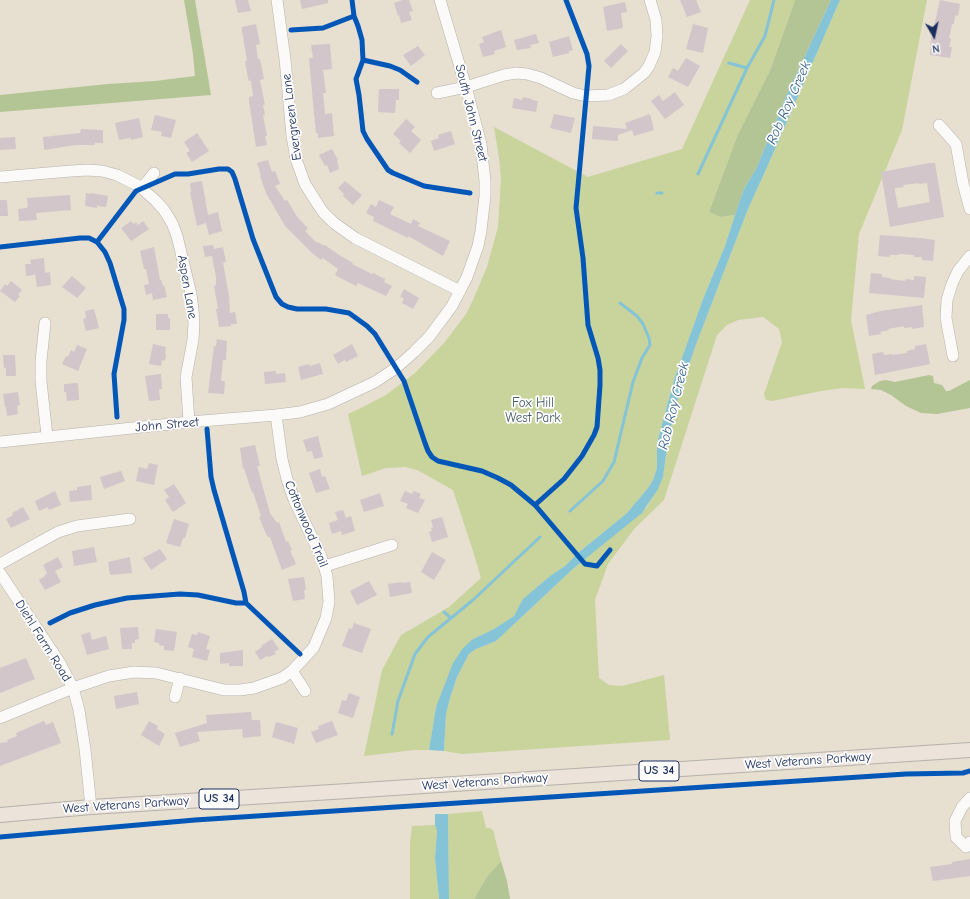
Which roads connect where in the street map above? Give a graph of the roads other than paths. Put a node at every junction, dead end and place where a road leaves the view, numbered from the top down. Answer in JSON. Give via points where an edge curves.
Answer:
{"nodes":[{"id":1,"x":276,"y":0,"type":"edge"},
{"id":2,"x":440,"y":0,"type":"edge"},
{"id":3,"x":650,"y":0,"type":"edge"},
{"id":4,"x":466,"y":87,"type":"junction"},
{"id":5,"x":437,"y":93,"type":"dead end"},
{"id":6,"x":939,"y":125,"type":"dead end"},
{"id":7,"x":154,"y":173,"type":"dead end"},
{"id":8,"x":0,"y":177,"type":"edge"},
{"id":9,"x":142,"y":188,"type":"junction"},
{"id":10,"x":970,"y":209,"type":"edge"},
{"id":11,"x":970,"y":256,"type":"edge"},
{"id":12,"x":460,"y":291,"type":"junction"},
{"id":13,"x":45,"y":323,"type":"dead end"},
{"id":14,"x":953,"y":356,"type":"dead end"},
{"id":15,"x":396,"y":368,"type":"joint"},
{"id":16,"x":276,"y":415,"type":"junction"},
{"id":17,"x":188,"y":422,"type":"junction"},
{"id":18,"x":47,"y":436,"type":"junction"},
{"id":19,"x":0,"y":442,"type":"edge"},
{"id":20,"x":130,"y":519,"type":"dead end"},
{"id":21,"x":392,"y":545,"type":"dead end"},
{"id":22,"x":0,"y":564,"type":"edge"},
{"id":23,"x":325,"y":566,"type":"junction"},
{"id":24,"x":0,"y":573,"type":"edge"},
{"id":25,"x":292,"y":671,"type":"junction"},
{"id":26,"x":180,"y":678,"type":"junction"},
{"id":27,"x":73,"y":688,"type":"junction"},
{"id":28,"x":305,"y":690,"type":"dead end"},
{"id":29,"x":175,"y":697,"type":"dead end"},
{"id":30,"x":0,"y":718,"type":"edge"},
{"id":31,"x":970,"y":750,"type":"edge"},
{"id":32,"x":970,"y":798,"type":"edge"},
{"id":33,"x":91,"y":807,"type":"junction"},
{"id":34,"x":0,"y":815,"type":"edge"},
{"id":35,"x":970,"y":842,"type":"edge"}],
"edges":[{"from":1,"to":12,"type":"street","name":"Evergreen Lane","via":[[294,152],[301,176],[317,203],[334,223],[355,238]]},
{"from":2,"to":4,"type":"street","name":"South John Street"},
{"from":3,"to":4,"type":"street","via":[[656,20],[655,52],[644,73],[625,88],[608,95],[586,96],[573,94],[541,78],[516,73]]},
{"from":4,"to":5,"type":"street"},
{"from":4,"to":12,"type":"street","name":"South John Street","via":[[481,144],[485,196],[478,246]]},
{"from":6,"to":10,"type":"street","via":[[956,144]]},
{"from":7,"to":9,"type":"street"},
{"from":8,"to":9,"type":"street","name":"Aspen Lane","via":[[88,170],[116,175]]},
{"from":9,"to":17,"type":"street","name":"Aspen Lane","via":[[164,210],[174,227],[191,294],[194,323],[186,377]]},
{"from":11,"to":14,"type":"street","via":[[958,271],[947,300],[946,318]]},
{"from":12,"to":15,"type":"street","name":"South John Street","via":[[429,337]]},
{"from":13,"to":18,"type":"street","via":[[41,381]]},
{"from":15,"to":16,"type":"street","name":"John Street","via":[[370,385],[328,404],[300,412]]},
{"from":16,"to":17,"type":"street","name":"John Street"},
{"from":16,"to":23,"type":"street","name":"Cottonwood Trail","via":[[287,479]]},
{"from":17,"to":18,"type":"street","name":"John Street"},
{"from":18,"to":19,"type":"street","name":"John Street"},
{"from":20,"to":22,"type":"street","via":[[77,526],[58,532]]},
{"from":21,"to":23,"type":"street"},
{"from":23,"to":25,"type":"street","name":"Cottonwood Trail","via":[[329,590],[326,618],[314,647]]},
{"from":24,"to":27,"type":"street","name":"Diehl Farm Road","via":[[60,662]]},
{"from":25,"to":26,"type":"street","name":"Cottonwood Trail","via":[[270,683],[240,690],[224,690]]},
{"from":25,"to":28,"type":"street"},
{"from":26,"to":27,"type":"street","name":"Cottonwood Trail","via":[[156,673],[130,672]]},
{"from":26,"to":29,"type":"street"},
{"from":27,"to":30,"type":"street","name":"Cottonwood Trail"},
{"from":27,"to":33,"type":"street","name":"Diehl Farm Road","via":[[85,749]]},
{"from":31,"to":33,"type":"main road","name":"West Veterans Parkway","number":"US 34"},
{"from":32,"to":35,"type":"street","via":[[955,821],[956,837],[966,847]]},
{"from":33,"to":34,"type":"main road","name":"West Veterans Parkway","number":"US 34"}]}
